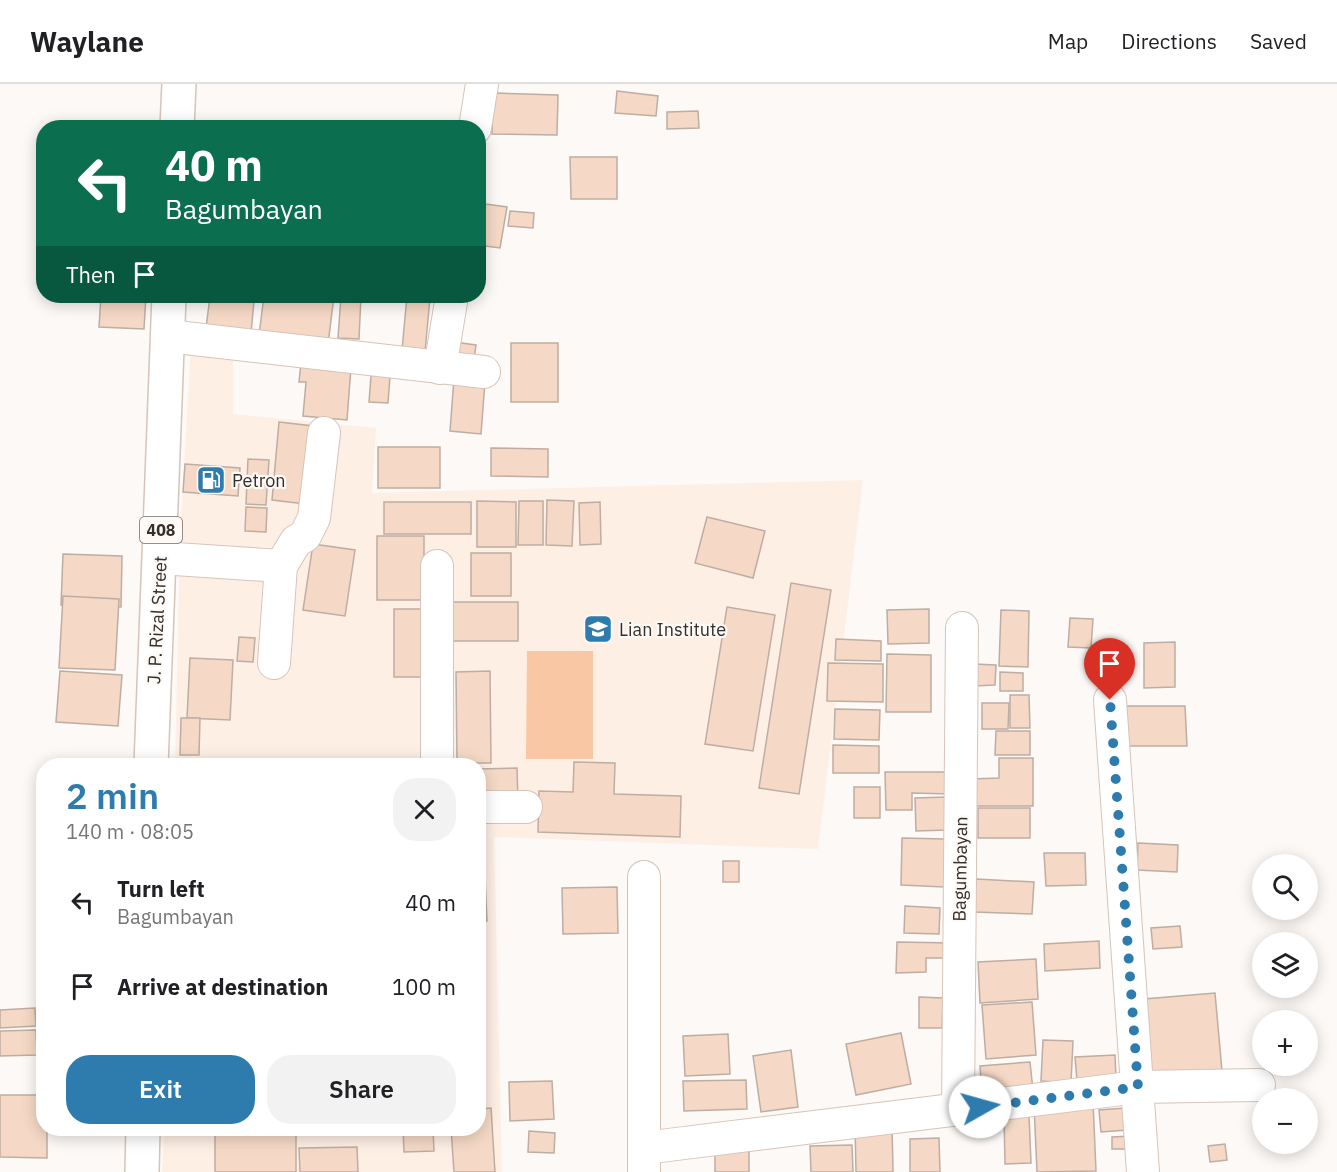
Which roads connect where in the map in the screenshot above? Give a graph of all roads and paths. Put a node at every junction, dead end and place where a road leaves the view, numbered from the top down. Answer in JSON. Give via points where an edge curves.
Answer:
{"nodes":[{"id":1,"x":179,"y":84,"type":"edge"},
{"id":2,"x":482,"y":84,"type":"edge"},
{"id":3,"x":177,"y":120,"type":"edge"},
{"id":4,"x":477,"y":120,"type":"edge"},
{"id":5,"x":169,"y":303,"type":"edge"},
{"id":6,"x":451,"y":303,"type":"edge"},
{"id":7,"x":168,"y":336,"type":"junction"},
{"id":8,"x":440,"y":368,"type":"junction"},
{"id":9,"x":484,"y":372,"type":"dead end"},
{"id":10,"x":324,"y":433,"type":"dead end"},
{"id":11,"x":160,"y":558,"type":"junction"},
{"id":12,"x":281,"y":566,"type":"junction"},
{"id":13,"x":437,"y":566,"type":"dead end"},
{"id":14,"x":962,"y":628,"type":"dead end"},
{"id":15,"x":274,"y":663,"type":"dead end"},
{"id":16,"x":1110,"y":700,"type":"dead end"},
{"id":17,"x":150,"y":758,"type":"edge"},
{"id":18,"x":437,"y":758,"type":"edge"},
{"id":19,"x":486,"y":807,"type":"edge"},
{"id":20,"x":526,"y":807,"type":"dead end"},
{"id":21,"x":644,"y":877,"type":"dead end"},
{"id":22,"x":1259,"y":1085,"type":"dead end"},
{"id":23,"x":1138,"y":1087,"type":"junction"},
{"id":24,"x":958,"y":1110,"type":"junction"},
{"id":25,"x":143,"y":1136,"type":"edge"},
{"id":26,"x":644,"y":1160,"type":"edge"},
{"id":27,"x":142,"y":1172,"type":"edge"},
{"id":28,"x":1143,"y":1172,"type":"edge"}],
"edges":[{"from":1,"to":3,"type":"main road"},
{"from":2,"to":4,"type":"street"},
{"from":5,"to":7,"type":"main road","name":"J. P. Rizal Street","number":"408"},
{"from":6,"to":8,"type":"street"},
{"from":7,"to":8,"type":"street"},
{"from":7,"to":11,"type":"main road","name":"J. P. Rizal Street","number":"408"},
{"from":8,"to":9,"type":"street"},
{"from":10,"to":12,"type":"street","via":[[314,518]]},
{"from":11,"to":12,"type":"street"},
{"from":11,"to":17,"type":"main road","name":"J. P. Rizal Street","number":"408"},
{"from":12,"to":15,"type":"street"},
{"from":13,"to":18,"type":"street"},
{"from":14,"to":24,"type":"street","name":"Bagumbayan"},
{"from":16,"to":23,"type":"street"},
{"from":19,"to":20,"type":"street"},
{"from":21,"to":26,"type":"street"},
{"from":22,"to":23,"type":"street"},
{"from":23,"to":24,"type":"street"},
{"from":23,"to":28,"type":"street"},
{"from":24,"to":26,"type":"street"},
{"from":25,"to":27,"type":"main road"}]}
